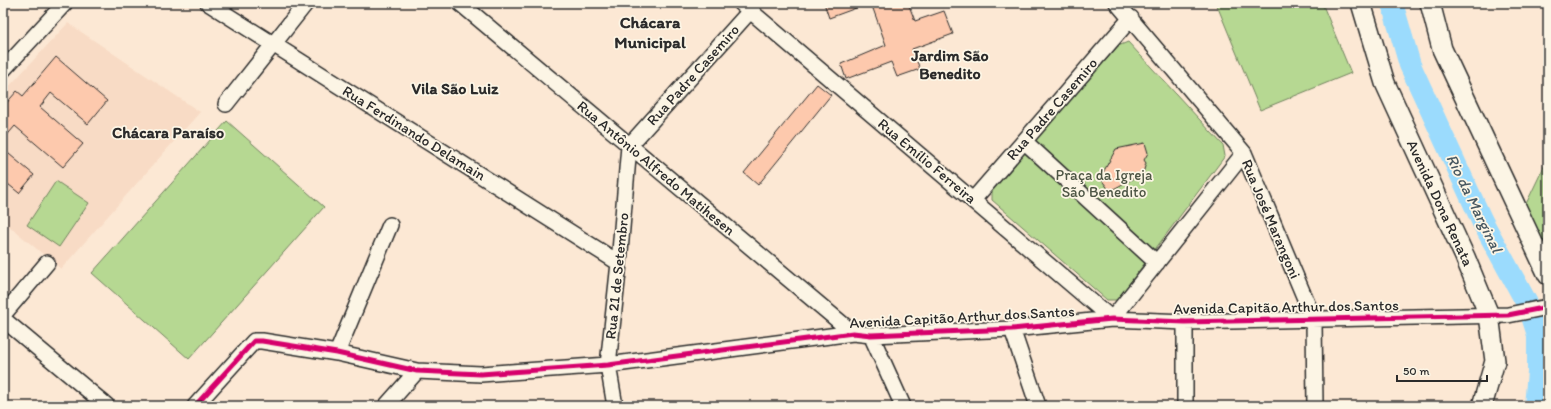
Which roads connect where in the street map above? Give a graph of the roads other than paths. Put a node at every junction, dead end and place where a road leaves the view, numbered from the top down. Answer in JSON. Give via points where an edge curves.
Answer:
{"nodes":[{"id":1,"x":65,"y":3,"type":"edge"},
{"id":2,"x":208,"y":3,"type":"edge"},
{"id":3,"x":306,"y":3,"type":"edge"},
{"id":4,"x":460,"y":3,"type":"edge"},
{"id":5,"x":1117,"y":3,"type":"edge"},
{"id":6,"x":1361,"y":3,"type":"edge"},
{"id":7,"x":1430,"y":3,"type":"edge"},
{"id":8,"x":749,"y":6,"type":"edge"},
{"id":9,"x":1130,"y":18,"type":"junction"},
{"id":10,"x":273,"y":44,"type":"junction"},
{"id":11,"x":3,"y":70,"type":"edge"},
{"id":12,"x":226,"y":104,"type":"dead end"},
{"id":13,"x":1024,"y":141,"type":"junction"},
{"id":14,"x":629,"y":146,"type":"junction"},
{"id":15,"x":1244,"y":152,"type":"junction"},
{"id":16,"x":973,"y":200,"type":"junction"},
{"id":17,"x":390,"y":225,"type":"dead end"},
{"id":18,"x":47,"y":263,"type":"dead end"},
{"id":19,"x":619,"y":263,"type":"junction"},
{"id":20,"x":1157,"y":263,"type":"junction"},
{"id":21,"x":1548,"y":275,"type":"edge"},
{"id":22,"x":1545,"y":308,"type":"edge"},
{"id":23,"x":3,"y":315,"type":"edge"},
{"id":24,"x":1499,"y":315,"type":"junction"},
{"id":25,"x":3,"y":320,"type":"edge"},
{"id":26,"x":1112,"y":320,"type":"junction"},
{"id":27,"x":1314,"y":320,"type":"junction"},
{"id":28,"x":1185,"y":322,"type":"junction"},
{"id":29,"x":1012,"y":329,"type":"junction"},
{"id":30,"x":854,"y":333,"type":"junction"},
{"id":31,"x":871,"y":335,"type":"junction"},
{"id":32,"x":337,"y":353,"type":"junction"},
{"id":33,"x":608,"y":365,"type":"junction"},
{"id":34,"x":417,"y":371,"type":"junction"},
{"id":35,"x":107,"y":406,"type":"edge"},
{"id":36,"x":195,"y":406,"type":"edge"},
{"id":37,"x":386,"y":406,"type":"edge"},
{"id":38,"x":615,"y":406,"type":"edge"},
{"id":39,"x":903,"y":406,"type":"edge"},
{"id":40,"x":1038,"y":406,"type":"edge"},
{"id":41,"x":1185,"y":406,"type":"edge"},
{"id":42,"x":1315,"y":406,"type":"edge"},
{"id":43,"x":1482,"y":406,"type":"edge"}],
"edges":[{"from":1,"to":11,"type":"street"},
{"from":2,"to":10,"type":"street","name":"Rua Ferdinando Delamain"},
{"from":3,"to":10,"type":"street"},
{"from":4,"to":14,"type":"street","name":"Rua Antônio Alfredo Matihesen"},
{"from":5,"to":9,"type":"street","name":"Rua José Marangoni"},
{"from":6,"to":24,"type":"main road","name":"Avenida Dona Renata","via":[[1384,83],[1465,257]]},
{"from":7,"to":21,"type":"main road","via":[[1442,49]]},
{"from":8,"to":14,"type":"street","name":"Rua Padre Casemiro"},
{"from":8,"to":16,"type":"street","name":"Rua Emílio Ferreira"},
{"from":9,"to":13,"type":"street","name":"Rua Padre Casemiro"},
{"from":9,"to":15,"type":"street","name":"Rua José Marangoni"},
{"from":10,"to":12,"type":"street"},
{"from":10,"to":19,"type":"street","name":"Rua Ferdinando Delamain"},
{"from":13,"to":16,"type":"street","name":"Rua Padre Casemiro"},
{"from":13,"to":20,"type":"street"},
{"from":14,"to":19,"type":"street","name":"Rua 21 de Setembro"},
{"from":14,"to":30,"type":"street","name":"Rua Antônio Alfredo Matihesen"},
{"from":15,"to":20,"type":"street"},
{"from":15,"to":27,"type":"street","name":"Rua José Marangoni"},
{"from":16,"to":26,"type":"street","name":"Rua Emílio Ferreira"},
{"from":17,"to":32,"type":"street"},
{"from":18,"to":23,"type":"street"},
{"from":19,"to":33,"type":"street","name":"Rua 21 de Setembro"},
{"from":20,"to":26,"type":"street"},
{"from":22,"to":24,"type":"street","name":"Avenida Capitão Arthur dos Santos"},
{"from":24,"to":27,"type":"street","name":"Avenida Capitão Arthur dos Santos"},
{"from":24,"to":43,"type":"main road","name":"Avenida Dona Renata","via":[[1495,361]]},
{"from":25,"to":35,"type":"street"},
{"from":26,"to":28,"type":"street","name":"Avenida Capitão Arthur dos Santos"},
{"from":26,"to":29,"type":"street","name":"Avenida Capitão Arthur dos Santos"},
{"from":27,"to":28,"type":"street","name":"Avenida Capitão Arthur dos Santos"},
{"from":27,"to":42,"type":"street","name":"Rua José Marangoni"},
{"from":28,"to":41,"type":"street"},
{"from":29,"to":31,"type":"street","name":"Avenida Capitão Arthur dos Santos"},
{"from":29,"to":40,"type":"street"},
{"from":30,"to":31,"type":"street","name":"Avenida Capitão Arthur dos Santos"},
{"from":30,"to":33,"type":"street","name":"Avenida Capitão Arthur dos Santos"},
{"from":31,"to":39,"type":"street"},
{"from":32,"to":34,"type":"street","name":"Avenida Capitão Arthur dos Santos"},
{"from":32,"to":36,"type":"street","name":"Avenida Capitão Arthur dos Santos","via":[[254,341]]},
{"from":33,"to":34,"type":"street","name":"Avenida Capitão Arthur dos Santos","via":[[481,374]]},
{"from":33,"to":38,"type":"street","name":"Rua 21 de Setembro"},
{"from":34,"to":37,"type":"street"}]}
